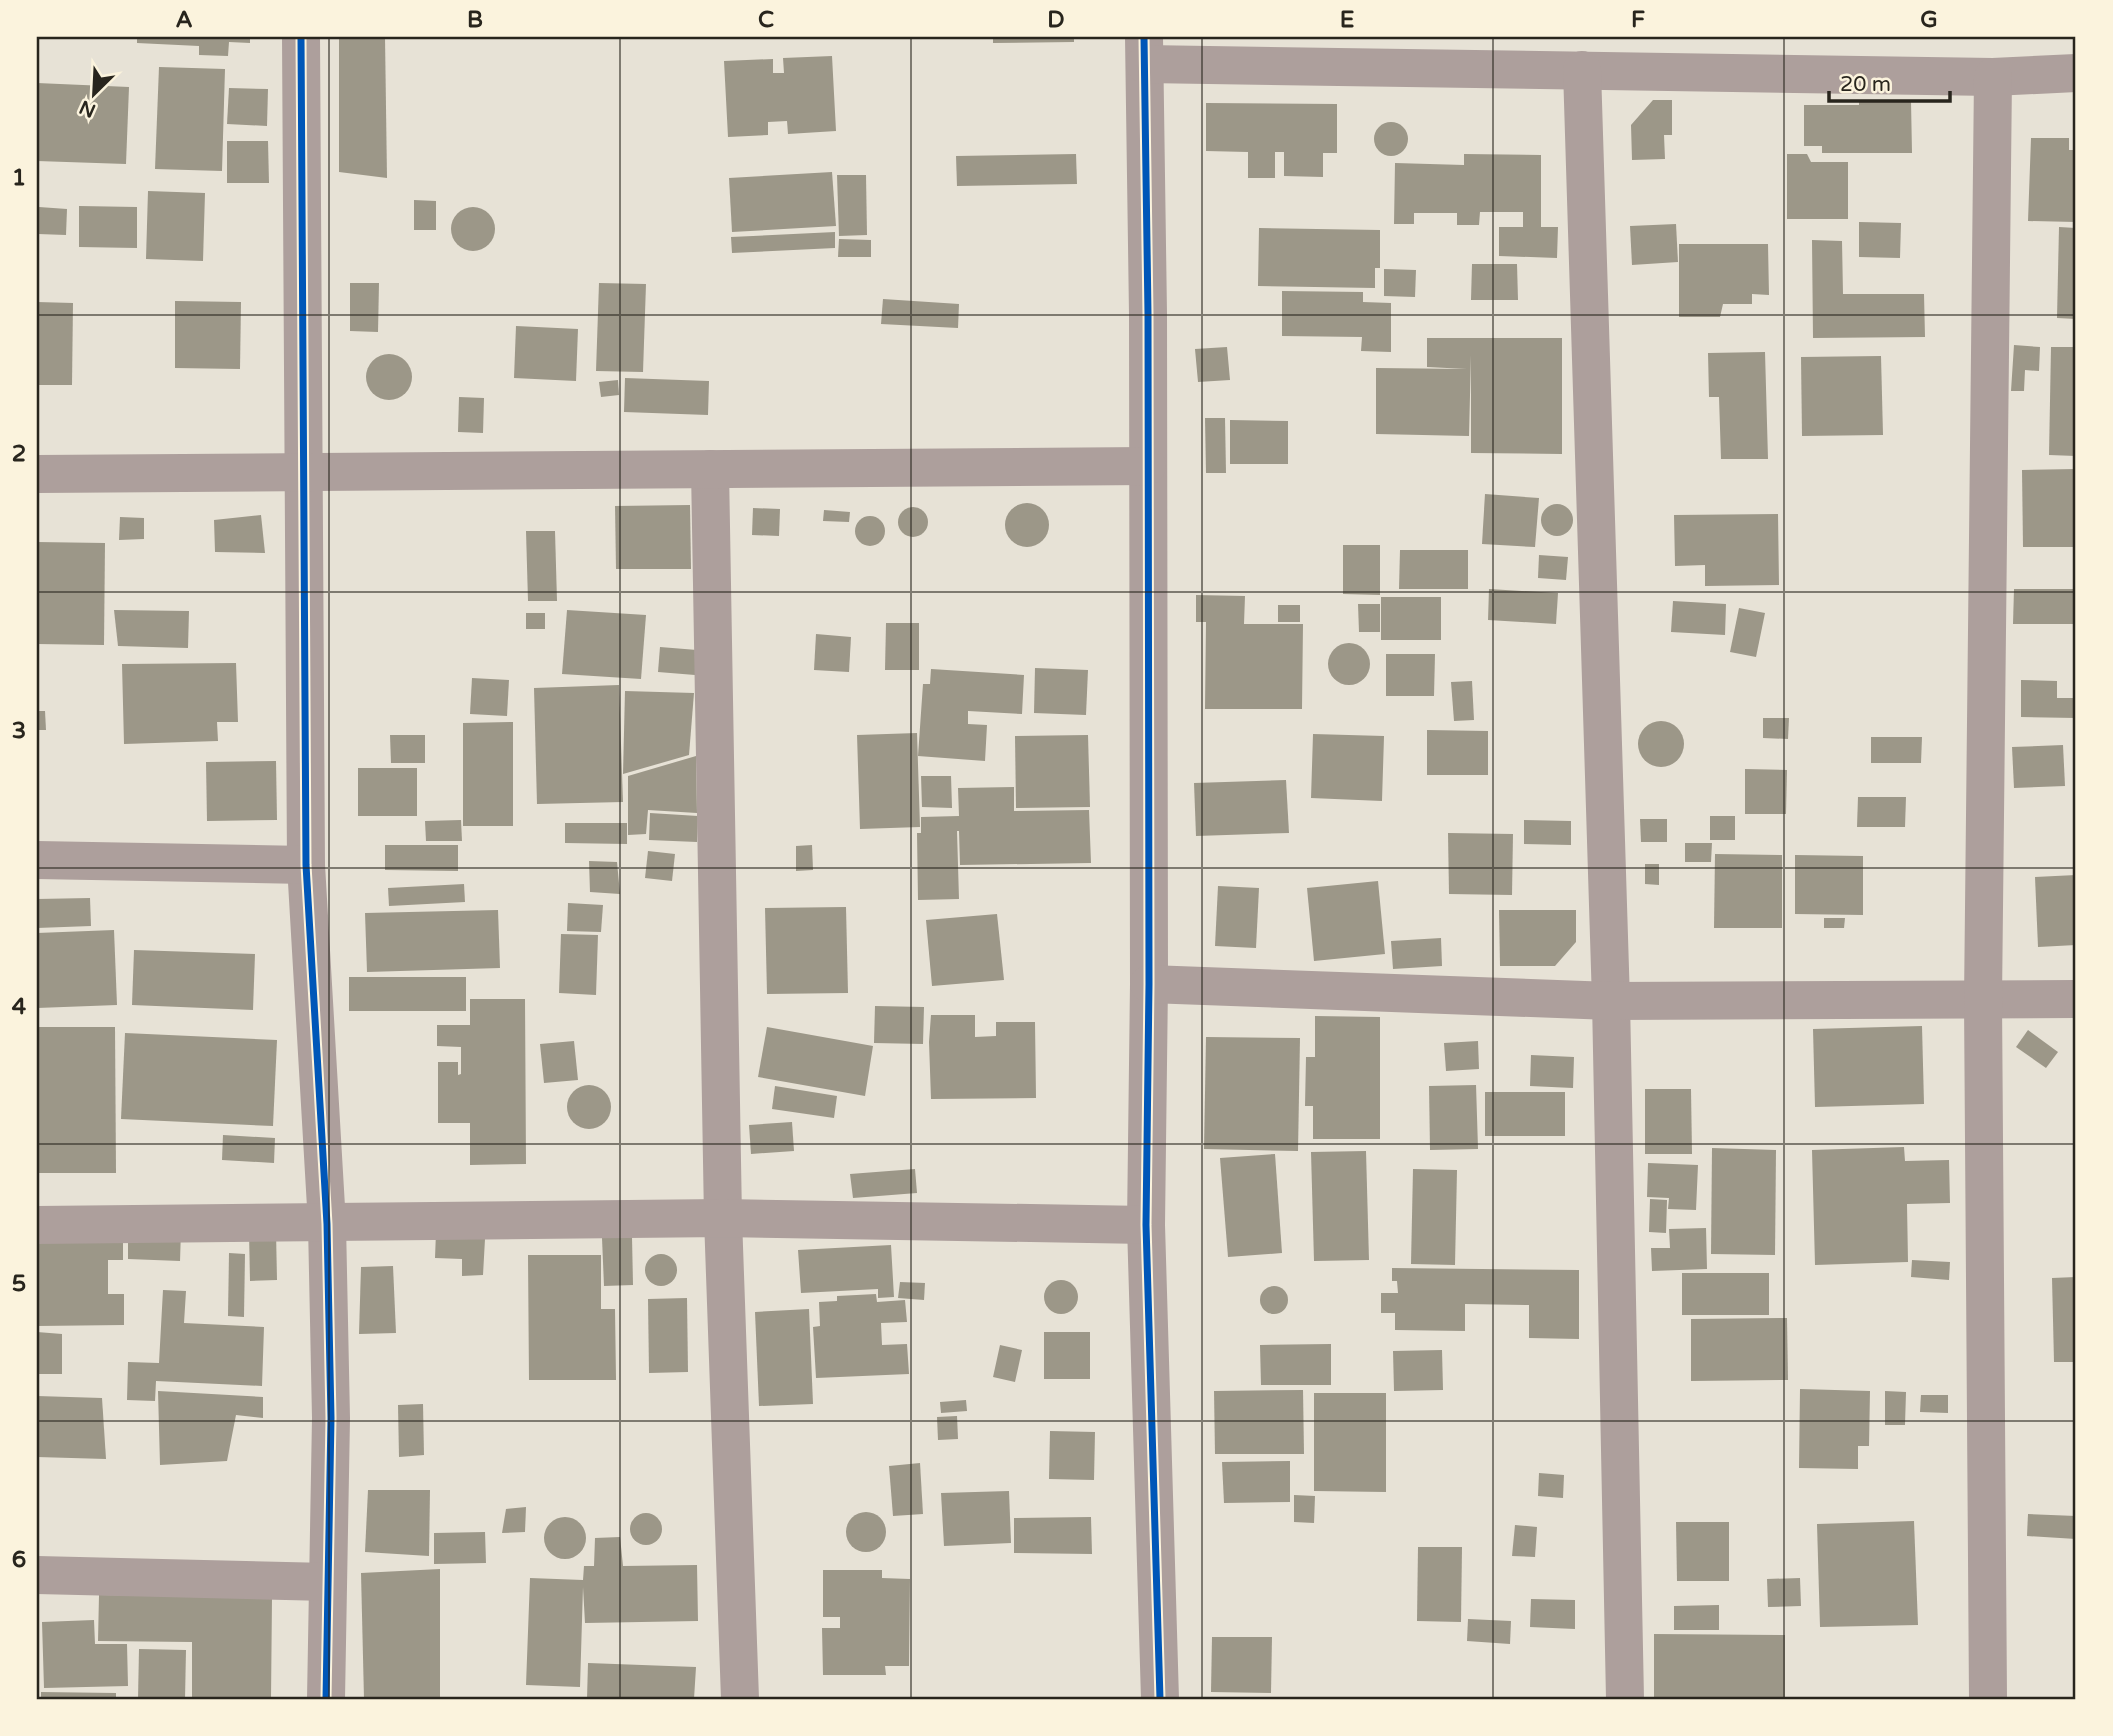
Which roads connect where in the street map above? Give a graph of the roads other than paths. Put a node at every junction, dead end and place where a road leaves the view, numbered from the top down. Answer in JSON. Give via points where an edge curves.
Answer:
{"nodes":[{"id":1,"x":301,"y":37,"type":"edge"},
{"id":2,"x":1144,"y":50,"type":"edge"},
{"id":3,"x":1581,"y":70,"type":"junction"},
{"id":4,"x":2076,"y":73,"type":"edge"},
{"id":5,"x":1993,"y":77,"type":"junction"},
{"id":6,"x":1147,"y":466,"type":"junction"},
{"id":7,"x":710,"y":469,"type":"junction"},
{"id":8,"x":305,"y":472,"type":"junction"},
{"id":9,"x":37,"y":474,"type":"edge"},
{"id":10,"x":37,"y":860,"type":"edge"},
{"id":11,"x":306,"y":865,"type":"junction"},
{"id":12,"x":1149,"y":984,"type":"junction"},
{"id":13,"x":2076,"y":999,"type":"edge"},
{"id":14,"x":1983,"y":1000,"type":"junction"},
{"id":15,"x":1611,"y":1001,"type":"junction"},
{"id":16,"x":723,"y":1219,"type":"junction"},
{"id":17,"x":327,"y":1224,"type":"junction"},
{"id":18,"x":1146,"y":1224,"type":"junction"},
{"id":19,"x":37,"y":1225,"type":"edge"},
{"id":20,"x":37,"y":1575,"type":"edge"},
{"id":21,"x":328,"y":1582,"type":"junction"},
{"id":22,"x":326,"y":1699,"type":"edge"},
{"id":23,"x":740,"y":1699,"type":"edge"},
{"id":24,"x":1160,"y":1699,"type":"edge"},
{"id":25,"x":1625,"y":1699,"type":"edge"},
{"id":26,"x":1988,"y":1699,"type":"edge"}],
"edges":[{"from":1,"to":8,"type":"street"},
{"from":2,"to":3,"type":"street"},
{"from":2,"to":6,"type":"street"},
{"from":3,"to":5,"type":"street"},
{"from":3,"to":15,"type":"street"},
{"from":4,"to":5,"type":"street"},
{"from":5,"to":14,"type":"street"},
{"from":6,"to":7,"type":"street"},
{"from":6,"to":12,"type":"street"},
{"from":7,"to":8,"type":"street"},
{"from":7,"to":16,"type":"street"},
{"from":8,"to":9,"type":"street"},
{"from":8,"to":11,"type":"street"},
{"from":10,"to":11,"type":"street"},
{"from":11,"to":17,"type":"street"},
{"from":12,"to":15,"type":"street"},
{"from":12,"to":18,"type":"street"},
{"from":13,"to":14,"type":"street"},
{"from":14,"to":15,"type":"street"},
{"from":14,"to":26,"type":"street"},
{"from":15,"to":25,"type":"street"},
{"from":16,"to":17,"type":"street"},
{"from":16,"to":18,"type":"street"},
{"from":16,"to":23,"type":"street"},
{"from":17,"to":19,"type":"street"},
{"from":17,"to":21,"type":"street"},
{"from":18,"to":24,"type":"street"},
{"from":20,"to":21,"type":"street"},
{"from":21,"to":22,"type":"street"}]}
